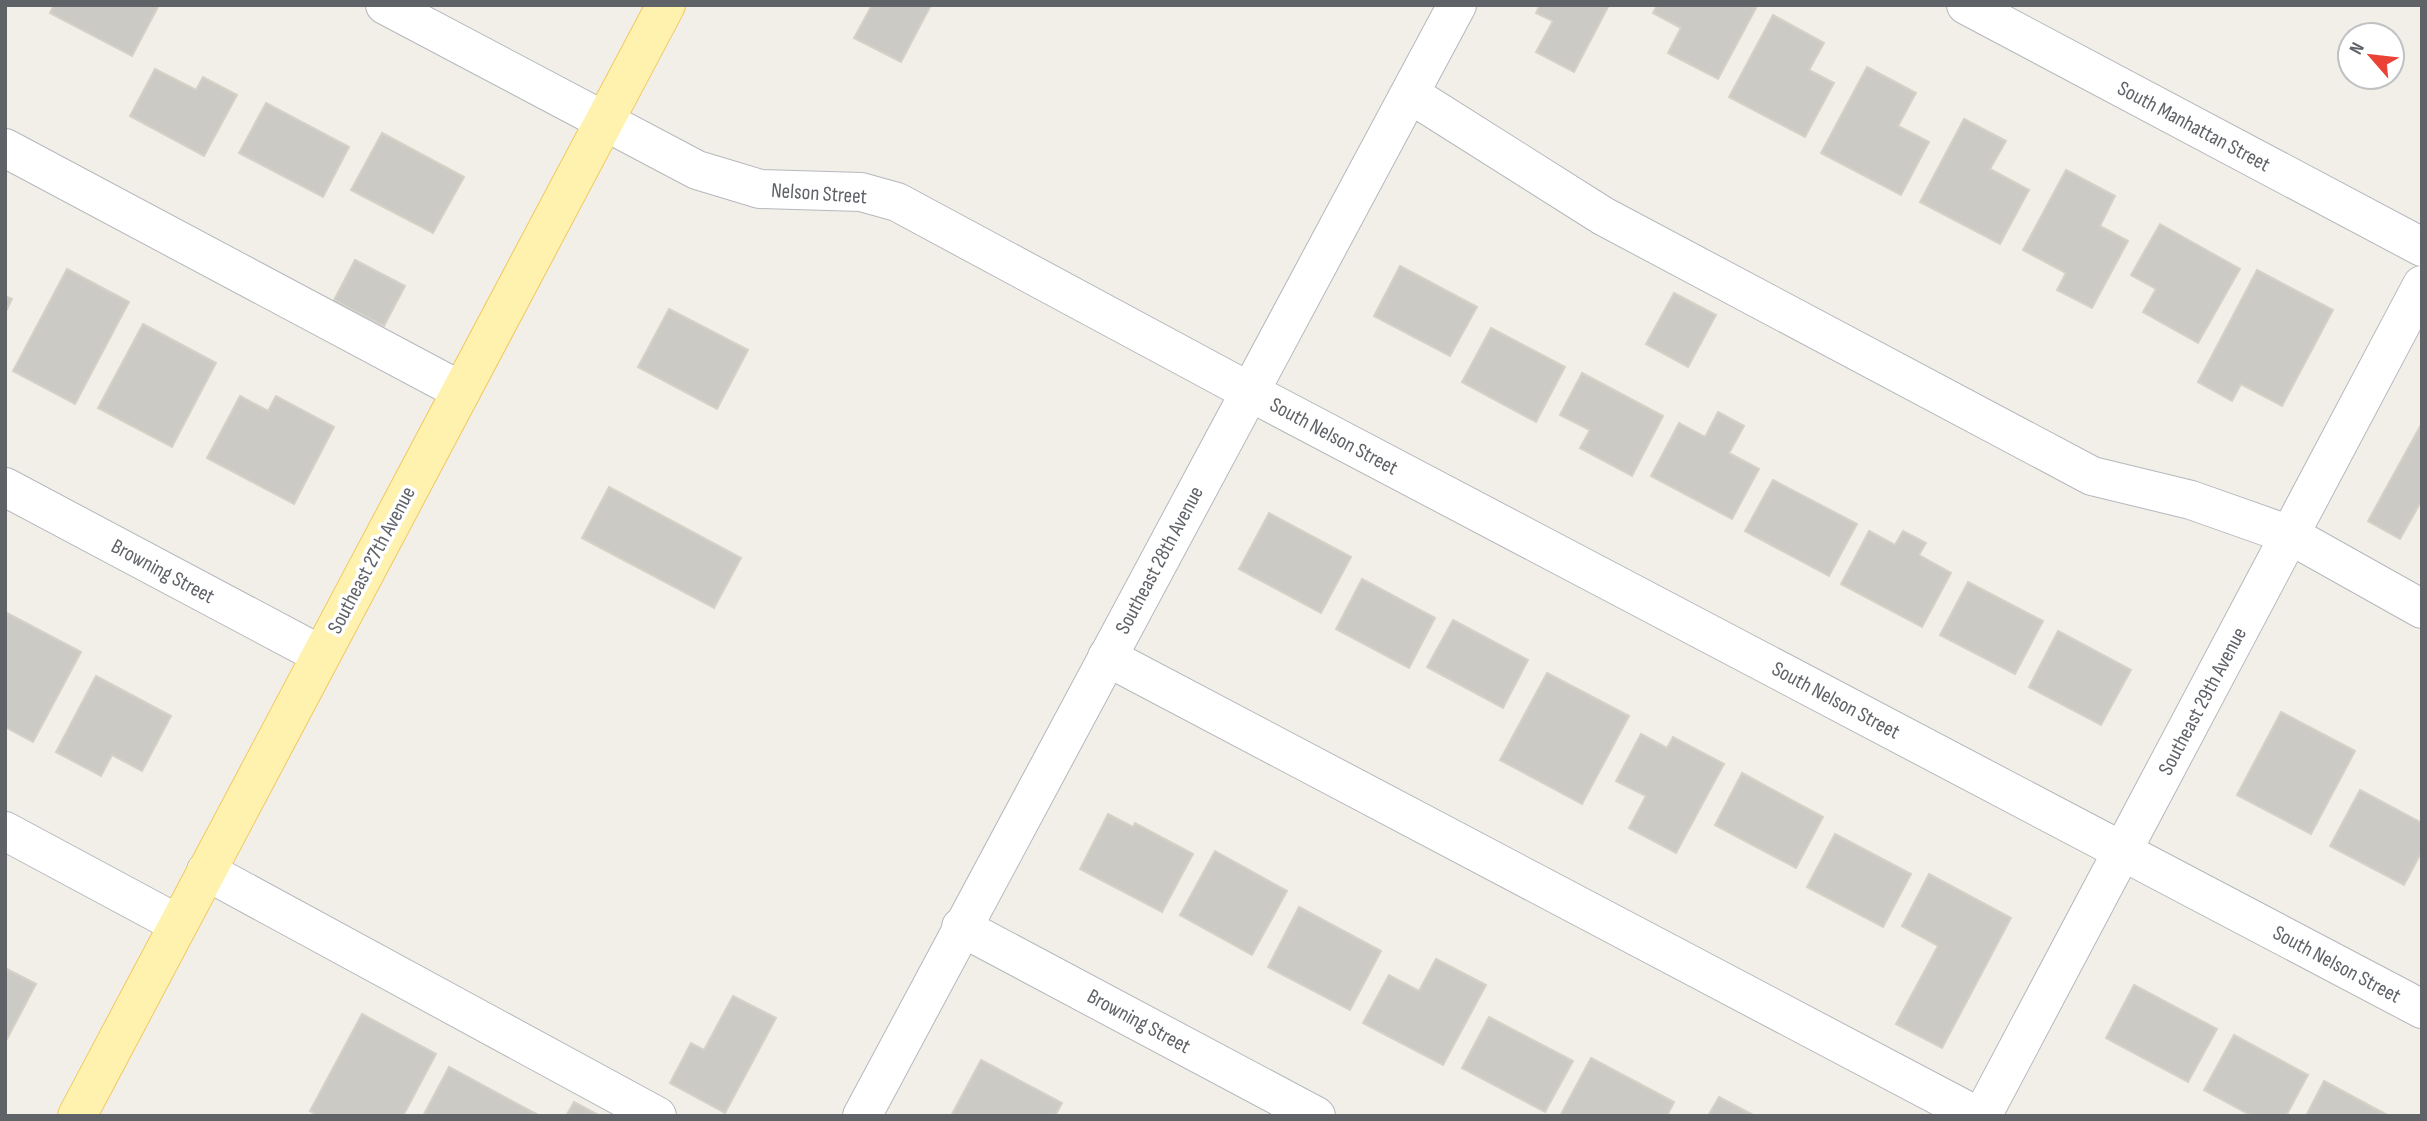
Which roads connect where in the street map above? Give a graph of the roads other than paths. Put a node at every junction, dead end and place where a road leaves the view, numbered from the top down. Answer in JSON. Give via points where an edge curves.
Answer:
{"nodes":[{"id":1,"x":385,"y":5,"type":"edge"},
{"id":2,"x":666,"y":5,"type":"edge"},
{"id":3,"x":1457,"y":5,"type":"edge"},
{"id":4,"x":1966,"y":5,"type":"edge"},
{"id":5,"x":1409,"y":94,"type":"junction"},
{"id":6,"x":604,"y":122,"type":"junction"},
{"id":7,"x":5,"y":148,"type":"edge"},
{"id":8,"x":2422,"y":247,"type":"edge"},
{"id":9,"x":2422,"y":285,"type":"edge"},
{"id":10,"x":461,"y":391,"type":"junction"},
{"id":11,"x":1250,"y":392,"type":"junction"},
{"id":12,"x":5,"y":487,"type":"edge"},
{"id":13,"x":2290,"y":534,"type":"junction"},
{"id":14,"x":2422,"y":609,"type":"edge"},
{"id":15,"x":321,"y":655,"type":"junction"},
{"id":16,"x":1107,"y":657,"type":"junction"},
{"id":17,"x":5,"y":831,"type":"edge"},
{"id":18,"x":2123,"y":850,"type":"junction"},
{"id":19,"x":206,"y":872,"type":"junction"},
{"id":20,"x":178,"y":925,"type":"junction"},
{"id":21,"x":961,"y":927,"type":"junction"},
{"id":22,"x":2422,"y":1009,"type":"edge"},
{"id":23,"x":77,"y":1116,"type":"edge"},
{"id":24,"x":657,"y":1116,"type":"edge"},
{"id":25,"x":862,"y":1116,"type":"edge"},
{"id":26,"x":1316,"y":1116,"type":"edge"},
{"id":27,"x":1979,"y":1116,"type":"edge"}],
"edges":[{"from":1,"to":6,"type":"street","name":"Nelson Street"},
{"from":2,"to":6,"type":"main road","name":"Southeast 27th Avenue"},
{"from":3,"to":5,"type":"street","name":"Southeast 28th Avenue"},
{"from":4,"to":8,"type":"street","name":"South Manhattan Street"},
{"from":5,"to":11,"type":"street","name":"Southeast 28th Avenue"},
{"from":5,"to":13,"type":"street","via":[[1603,216],[2092,475],[2191,500]]},
{"from":6,"to":10,"type":"main road","name":"Southeast 27th Avenue"},
{"from":6,"to":11,"type":"street","name":"Nelson Street","via":[[697,170],[760,189],[861,192],[897,202]]},
{"from":7,"to":10,"type":"street"},
{"from":9,"to":13,"type":"street","name":"Southeast 29th Avenue"},
{"from":10,"to":15,"type":"main road","name":"Southeast 27th Avenue"},
{"from":11,"to":16,"type":"street","name":"Southeast 28th Avenue"},
{"from":11,"to":18,"type":"street","name":"South Nelson Street"},
{"from":12,"to":15,"type":"street","name":"Browning Street"},
{"from":13,"to":14,"type":"street"},
{"from":13,"to":18,"type":"street","name":"Southeast 29th Avenue"},
{"from":15,"to":19,"type":"main road","name":"Southeast 27th Avenue"},
{"from":16,"to":21,"type":"street","name":"Southeast 28th Avenue"},
{"from":16,"to":27,"type":"street"},
{"from":17,"to":20,"type":"street"},
{"from":18,"to":22,"type":"street","name":"South Nelson Street"},
{"from":18,"to":27,"type":"street","name":"Southeast 29th Avenue"},
{"from":19,"to":20,"type":"main road","name":"Southeast 27th Avenue"},
{"from":19,"to":24,"type":"street"},
{"from":20,"to":23,"type":"main road","name":"Southeast 27th Avenue"},
{"from":21,"to":25,"type":"street","name":"Southeast 28th Avenue"},
{"from":21,"to":26,"type":"street","name":"Browning Street"}]}
